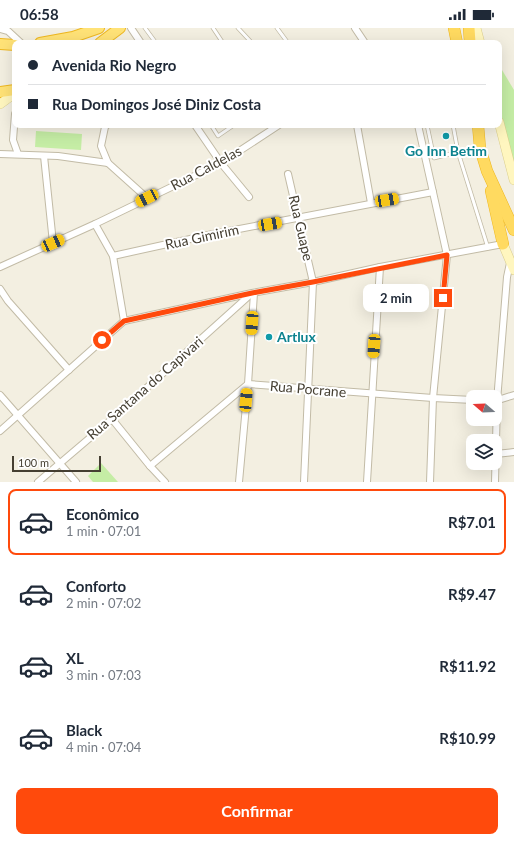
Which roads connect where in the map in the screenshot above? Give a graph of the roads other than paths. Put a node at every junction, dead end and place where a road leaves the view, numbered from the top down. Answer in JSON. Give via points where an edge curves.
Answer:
{"nodes":[{"id":1,"x":99,"y":28,"type":"edge"},
{"id":2,"x":120,"y":28,"type":"edge"},
{"id":3,"x":131,"y":28,"type":"edge"},
{"id":4,"x":146,"y":28,"type":"edge"},
{"id":5,"x":213,"y":28,"type":"edge"},
{"id":6,"x":238,"y":28,"type":"edge"},
{"id":7,"x":277,"y":28,"type":"edge"},
{"id":8,"x":355,"y":28,"type":"edge"},
{"id":9,"x":454,"y":28,"type":"edge"},
{"id":10,"x":468,"y":28,"type":"edge"},
{"id":11,"x":476,"y":28,"type":"edge"},
{"id":12,"x":0,"y":30,"type":"edge"},
{"id":13,"x":18,"y":40,"type":"edge"},
{"id":14,"x":53,"y":40,"type":"edge"},
{"id":15,"x":106,"y":40,"type":"edge"},
{"id":16,"x":139,"y":40,"type":"edge"},
{"id":17,"x":154,"y":40,"type":"edge"},
{"id":18,"x":222,"y":40,"type":"edge"},
{"id":19,"x":249,"y":40,"type":"edge"},
{"id":20,"x":286,"y":40,"type":"edge"},
{"id":21,"x":363,"y":40,"type":"edge"},
{"id":22,"x":456,"y":40,"type":"edge"},
{"id":23,"x":470,"y":40,"type":"edge"},
{"id":24,"x":479,"y":40,"type":"edge"},
{"id":25,"x":0,"y":92,"type":"edge"},
{"id":26,"x":12,"y":92,"type":"edge"},
{"id":27,"x":12,"y":94,"type":"edge"},
{"id":28,"x":0,"y":104,"type":"edge"},
{"id":29,"x":14,"y":128,"type":"edge"},
{"id":30,"x":105,"y":128,"type":"edge"},
{"id":31,"x":197,"y":128,"type":"edge"},
{"id":32,"x":213,"y":128,"type":"edge"},
{"id":33,"x":230,"y":128,"type":"edge"},
{"id":34,"x":274,"y":128,"type":"edge"},
{"id":35,"x":358,"y":128,"type":"edge"},
{"id":36,"x":419,"y":128,"type":"edge"},
{"id":37,"x":428,"y":128,"type":"edge"},
{"id":38,"x":454,"y":128,"type":"edge"},
{"id":39,"x":477,"y":128,"type":"edge"},
{"id":40,"x":501,"y":128,"type":"edge"},
{"id":41,"x":458,"y":152,"type":"junction"},
{"id":42,"x":0,"y":154,"type":"edge"},
{"id":43,"x":18,"y":154,"type":"junction"},
{"id":44,"x":44,"y":156,"type":"junction"},
{"id":45,"x":108,"y":163,"type":"junction"},
{"id":46,"x":221,"y":163,"type":"junction"},
{"id":47,"x":487,"y":171,"type":"junction"},
{"id":48,"x":288,"y":174,"type":"dead end"},
{"id":49,"x":514,"y":180,"type":"edge"},
{"id":50,"x":433,"y":192,"type":"junction"},
{"id":51,"x":147,"y":198,"type":"junction"},
{"id":52,"x":249,"y":198,"type":"dead end"},
{"id":53,"x":371,"y":203,"type":"junction"},
{"id":54,"x":298,"y":218,"type":"junction"},
{"id":55,"x":95,"y":224,"type":"junction"},
{"id":56,"x":514,"y":230,"type":"edge"},
{"id":57,"x":53,"y":243,"type":"junction"},
{"id":58,"x":503,"y":244,"type":"junction"},
{"id":59,"x":488,"y":248,"type":"junction"},
{"id":60,"x":447,"y":255,"type":"junction"},
{"id":61,"x":113,"y":256,"type":"junction"},
{"id":62,"x":512,"y":265,"type":"edge"},
{"id":63,"x":0,"y":267,"type":"edge"},
{"id":64,"x":380,"y":268,"type":"junction"},
{"id":65,"x":313,"y":282,"type":"junction"},
{"id":66,"x":0,"y":289,"type":"edge"},
{"id":67,"x":253,"y":293,"type":"junction"},
{"id":68,"x":124,"y":321,"type":"junction"},
{"id":69,"x":69,"y":370,"type":"junction"},
{"id":70,"x":248,"y":384,"type":"junction"},
{"id":71,"x":309,"y":389,"type":"junction"},
{"id":72,"x":497,"y":390,"type":"edge"},
{"id":73,"x":371,"y":393,"type":"junction"},
{"id":74,"x":0,"y":395,"type":"edge"},
{"id":75,"x":514,"y":395,"type":"edge"},
{"id":76,"x":433,"y":398,"type":"junction"},
{"id":77,"x":502,"y":399,"type":"edge"},
{"id":78,"x":466,"y":400,"type":"edge"},
{"id":79,"x":18,"y":415,"type":"junction"},
{"id":80,"x":112,"y":419,"type":"junction"},
{"id":81,"x":0,"y":431,"type":"edge"},
{"id":82,"x":514,"y":452,"type":"edge"},
{"id":83,"x":502,"y":453,"type":"edge"},
{"id":84,"x":59,"y":463,"type":"junction"},
{"id":85,"x":150,"y":466,"type":"junction"},
{"id":86,"x":495,"y":470,"type":"edge"},
{"id":87,"x":238,"y":481,"type":"edge"},
{"id":88,"x":38,"y":482,"type":"edge"},
{"id":89,"x":76,"y":482,"type":"edge"},
{"id":90,"x":165,"y":482,"type":"edge"},
{"id":91,"x":304,"y":482,"type":"edge"},
{"id":92,"x":367,"y":482,"type":"edge"},
{"id":93,"x":430,"y":482,"type":"edge"},
{"id":94,"x":495,"y":482,"type":"edge"}],
"edges":[{"from":1,"to":14,"type":"highway"},
{"from":2,"to":15,"type":"highway"},
{"from":3,"to":16,"type":"street"},
{"from":4,"to":17,"type":"lane"},
{"from":5,"to":18,"type":"lane"},
{"from":6,"to":19,"type":"lane"},
{"from":7,"to":20,"type":"lane"},
{"from":8,"to":21,"type":"street"},
{"from":9,"to":22,"type":"highway"},
{"from":10,"to":23,"type":"highway"},
{"from":11,"to":24,"type":"main road"},
{"from":12,"to":13,"type":"street","via":[[8,31]]},
{"from":25,"to":26,"type":"highway"},
{"from":27,"to":28,"type":"main road"},
{"from":29,"to":43,"type":"street","via":[[13,140]]},
{"from":30,"to":45,"type":"street","via":[[102,146]]},
{"from":31,"to":46,"type":"street"},
{"from":32,"to":33,"type":"lane","via":[[218,136]]},
{"from":34,"to":46,"type":"street","name":"Rua Caldelas"},
{"from":35,"to":53,"type":"street"},
{"from":36,"to":50,"type":"street"},
{"from":37,"to":41,"type":"lane","via":[[434,158]]},
{"from":38,"to":41,"type":"lane"},
{"from":39,"to":47,"type":"highway"},
{"from":40,"to":49,"type":"main road"},
{"from":41,"to":59,"type":"lane"},
{"from":42,"to":43,"type":"street"},
{"from":43,"to":44,"type":"street"},
{"from":44,"to":45,"type":"street"},
{"from":44,"to":57,"type":"street"},
{"from":45,"to":51,"type":"street"},
{"from":46,"to":51,"type":"street","name":"Rua Caldelas"},
{"from":46,"to":52,"type":"street"},
{"from":47,"to":56,"type":"highway"},
{"from":47,"to":58,"type":"highway"},
{"from":48,"to":54,"type":"street","name":"Rua Guape"},
{"from":50,"to":53,"type":"street","name":"Rua Gimirim"},
{"from":50,"to":60,"type":"street"},
{"from":51,"to":55,"type":"street","name":"Rua Caldelas"},
{"from":53,"to":54,"type":"street","name":"Rua Gimirim"},
{"from":54,"to":61,"type":"street","name":"Rua Gimirim"},
{"from":54,"to":65,"type":"street","name":"Rua Guape"},
{"from":55,"to":57,"type":"street","name":"Rua Caldelas"},
{"from":55,"to":61,"type":"street"},
{"from":57,"to":63,"type":"street","name":"Rua Caldelas"},
{"from":58,"to":59,"type":"street"},
{"from":58,"to":62,"type":"main road"},
{"from":59,"to":60,"type":"street"},
{"from":60,"to":64,"type":"street"},
{"from":60,"to":76,"type":"street"},
{"from":61,"to":68,"type":"street"},
{"from":62,"to":72,"type":"street","via":[[507,277]]},
{"from":64,"to":65,"type":"street"},
{"from":64,"to":73,"type":"street"},
{"from":65,"to":67,"type":"street"},
{"from":65,"to":71,"type":"street","name":"Rua Guape"},
{"from":66,"to":69,"type":"street"},
{"from":67,"to":68,"type":"street"},
{"from":67,"to":70,"type":"street"},
{"from":67,"to":80,"type":"street","name":"Rua Santana do Capivari"},
{"from":68,"to":69,"type":"street"},
{"from":69,"to":79,"type":"street"},
{"from":70,"to":71,"type":"street","name":"Rua Pocrane"},
{"from":70,"to":85,"type":"street"},
{"from":70,"to":87,"type":"street"},
{"from":71,"to":73,"type":"street","name":"Rua Pocrane"},
{"from":71,"to":91,"type":"street","name":"Rua Guape"},
{"from":73,"to":76,"type":"street","name":"Rua Pocrane"},
{"from":73,"to":92,"type":"street"},
{"from":74,"to":79,"type":"street"},
{"from":75,"to":77,"type":"street"},
{"from":76,"to":78,"type":"street","name":"Rua Pocrane"},
{"from":76,"to":93,"type":"street"},
{"from":79,"to":81,"type":"street"},
{"from":79,"to":84,"type":"street"},
{"from":80,"to":84,"type":"street","name":"Rua Santana do Capivari"},
{"from":80,"to":85,"type":"street"},
{"from":82,"to":83,"type":"street"},
{"from":84,"to":88,"type":"street","name":"Rua Santana do Capivari"},
{"from":84,"to":89,"type":"street"},
{"from":85,"to":90,"type":"street"},
{"from":86,"to":94,"type":"street"}]}
